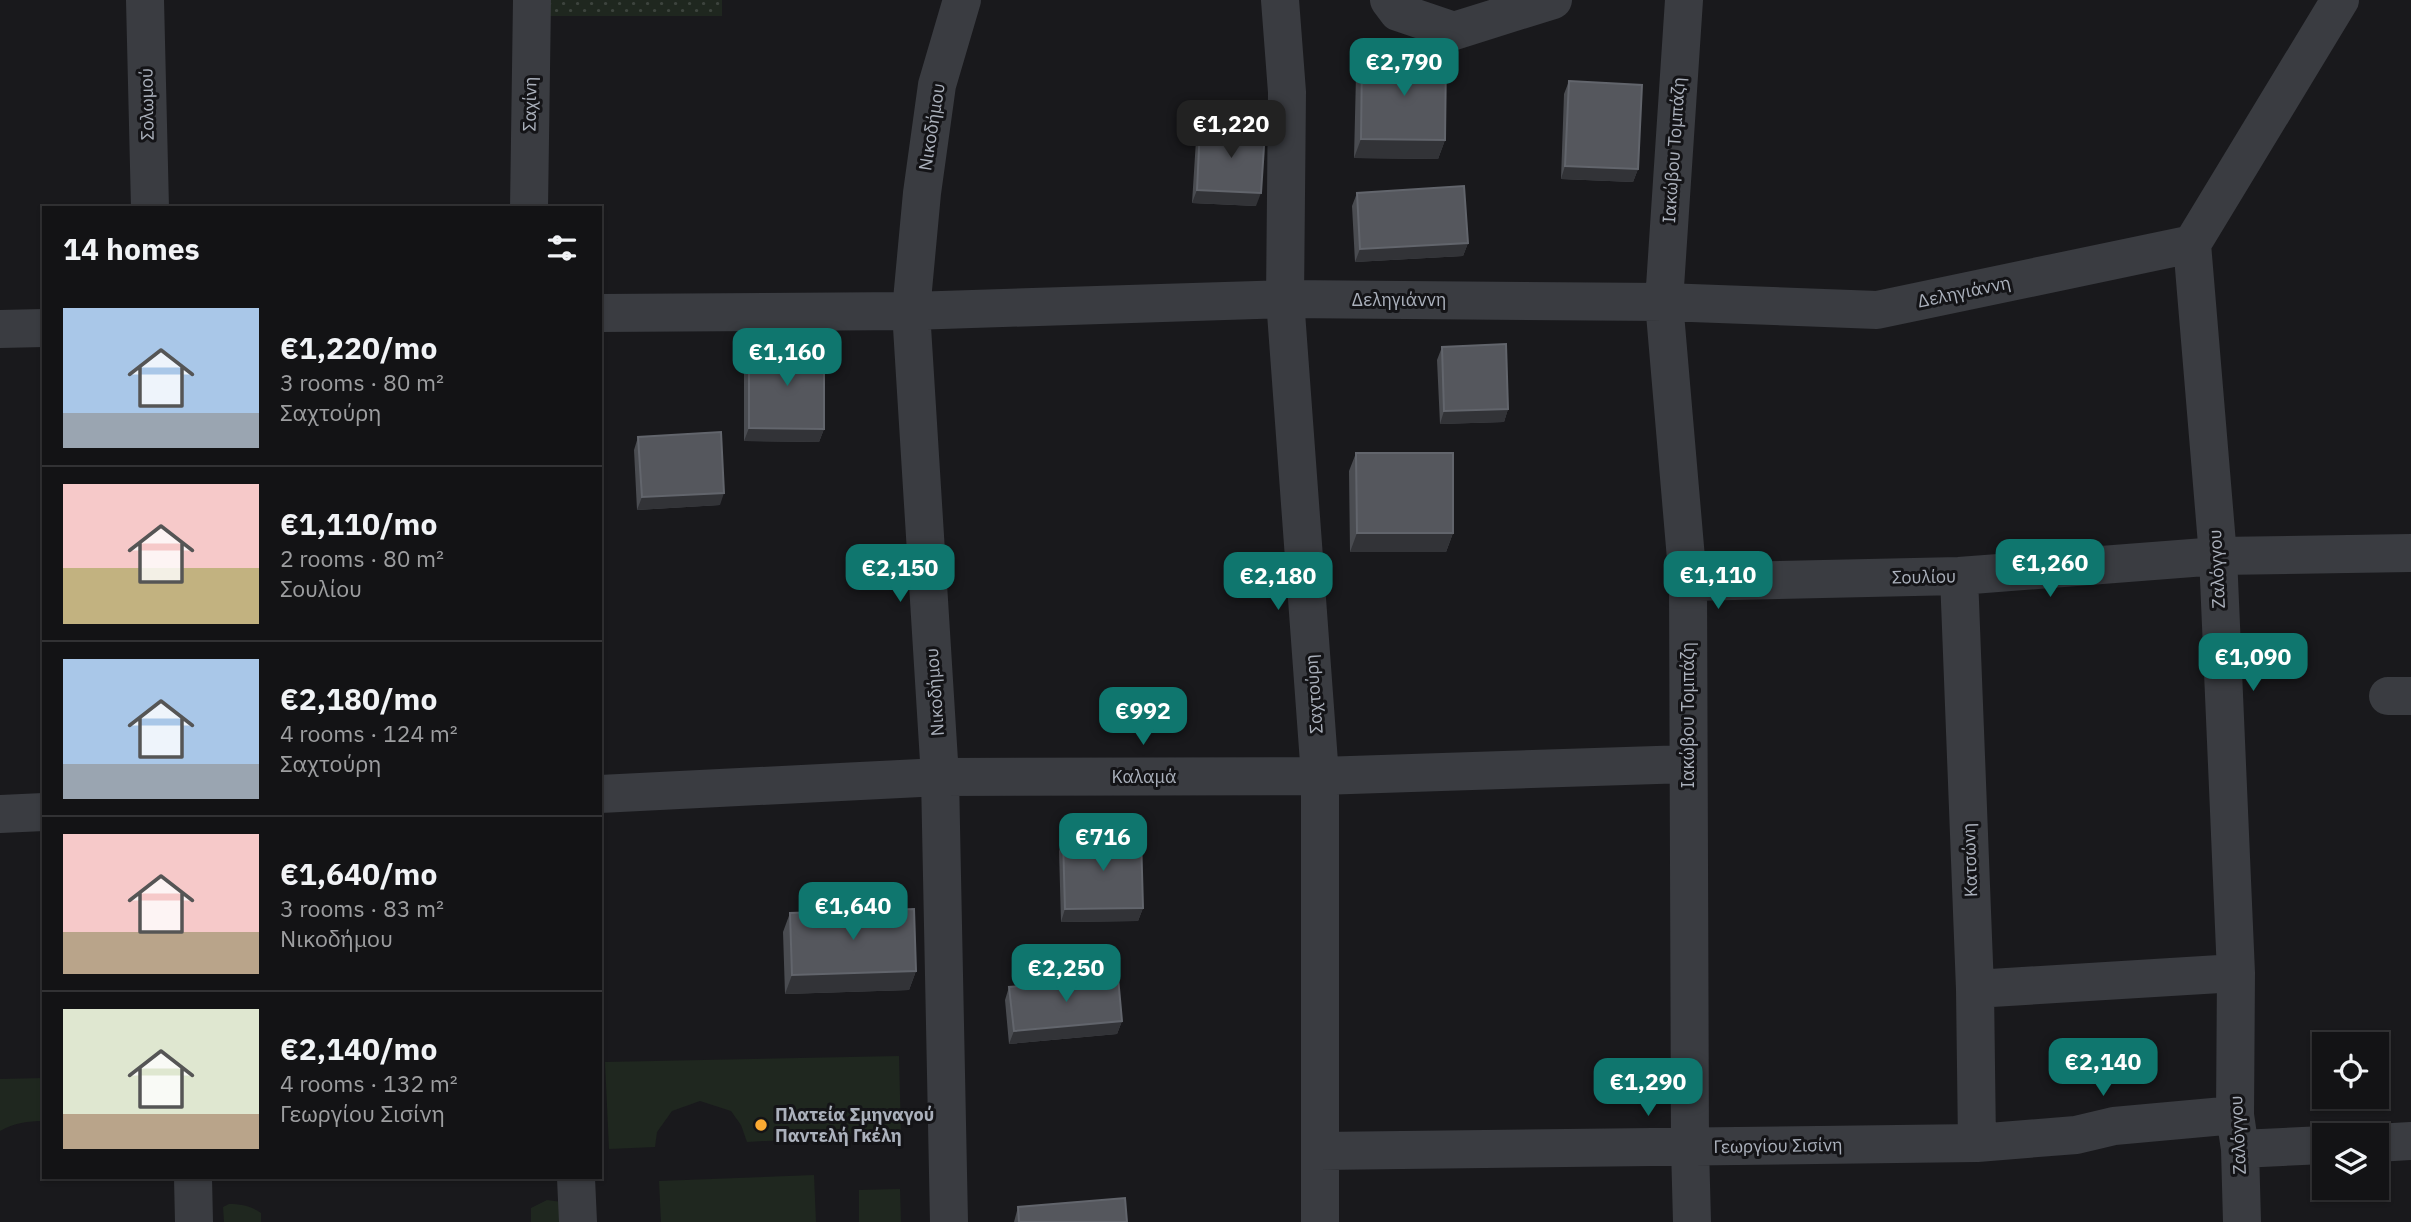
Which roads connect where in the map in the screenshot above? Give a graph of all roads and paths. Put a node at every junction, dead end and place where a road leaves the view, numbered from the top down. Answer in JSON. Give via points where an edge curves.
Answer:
{"nodes":[{"id":1,"x":145,"y":0,"type":"edge"},
{"id":2,"x":532,"y":0,"type":"edge"},
{"id":3,"x":962,"y":0,"type":"edge"},
{"id":4,"x":1280,"y":0,"type":"edge"},
{"id":5,"x":1390,"y":0,"type":"edge"},
{"id":6,"x":1553,"y":0,"type":"edge"},
{"id":7,"x":1684,"y":0,"type":"edge"},
{"id":8,"x":2340,"y":0,"type":"edge"},
{"id":9,"x":150,"y":206,"type":"edge"},
{"id":10,"x":529,"y":206,"type":"edge"},
{"id":11,"x":2192,"y":244,"type":"junction"},
{"id":12,"x":1285,"y":299,"type":"junction"},
{"id":13,"x":1664,"y":302,"type":"junction"},
{"id":14,"x":911,"y":311,"type":"junction"},
{"id":15,"x":602,"y":313,"type":"edge"},
{"id":16,"x":0,"y":328,"type":"edge"},
{"id":17,"x":42,"y":328,"type":"edge"},
{"id":18,"x":2411,"y":553,"type":"edge"},
{"id":19,"x":2218,"y":556,"type":"junction"},
{"id":20,"x":1959,"y":576,"type":"junction"},
{"id":21,"x":1688,"y":582,"type":"junction"},
{"id":22,"x":1688,"y":764,"type":"junction"},
{"id":23,"x":1320,"y":776,"type":"junction"},
{"id":24,"x":940,"y":777,"type":"junction"},
{"id":25,"x":602,"y":794,"type":"edge"},
{"id":26,"x":42,"y":812,"type":"edge"},
{"id":27,"x":0,"y":814,"type":"edge"},
{"id":28,"x":2236,"y":973,"type":"junction"},
{"id":29,"x":1975,"y":989,"type":"junction"},
{"id":30,"x":2237,"y":1132,"type":"junction"},
{"id":31,"x":2411,"y":1141,"type":"edge"},
{"id":32,"x":2389,"y":1142,"type":"edge"},
{"id":33,"x":1977,"y":1143,"type":"junction"},
{"id":34,"x":2312,"y":1143,"type":"edge"},
{"id":35,"x":1690,"y":1147,"type":"junction"},
{"id":36,"x":1320,"y":1151,"type":"junction"},
{"id":37,"x":193,"y":1179,"type":"edge"},
{"id":38,"x":576,"y":1179,"type":"edge"},
{"id":39,"x":194,"y":1222,"type":"edge"},
{"id":40,"x":578,"y":1222,"type":"edge"},
{"id":41,"x":949,"y":1222,"type":"edge"},
{"id":42,"x":1320,"y":1222,"type":"edge"},
{"id":43,"x":1692,"y":1222,"type":"edge"},
{"id":44,"x":2242,"y":1222,"type":"edge"}],
"edges":[{"from":1,"to":9,"type":"street","name":"Σολωμού"},
{"from":2,"to":10,"type":"street","name":"Σαχίνη"},
{"from":3,"to":14,"type":"street","name":"Νικοδήμου","via":[[937,85]]},
{"from":4,"to":12,"type":"street","name":"Σαχτούρη","via":[[1287,92]]},
{"from":5,"to":6,"type":"street","via":[[1398,12],[1454,31]]},
{"from":7,"to":13,"type":"street","name":"Ιακώβου Τομπάζη"},
{"from":8,"to":11,"type":"street"},
{"from":11,"to":13,"type":"street","name":"Δεληγιάννη","via":[[1877,310]]},
{"from":11,"to":19,"type":"street","name":"Ζαλόγγου"},
{"from":12,"to":13,"type":"street","name":"Δεληγιάννη"},
{"from":12,"to":14,"type":"street","name":"Δεληγιάννη"},
{"from":12,"to":23,"type":"street","name":"Σαχτούρη"},
{"from":13,"to":21,"type":"street","name":"Ιακώβου Τομπάζη"},
{"from":14,"to":15,"type":"street","name":"Δεληγιάννη"},
{"from":14,"to":24,"type":"street","name":"Νικοδήμου"},
{"from":16,"to":17,"type":"street"},
{"from":18,"to":19,"type":"street","name":"Σουλίου"},
{"from":19,"to":20,"type":"street","name":"Σουλίου"},
{"from":19,"to":28,"type":"street","name":"Ζαλόγγου"},
{"from":20,"to":21,"type":"street","name":"Σουλίου"},
{"from":20,"to":29,"type":"street","name":"Κατσώνη"},
{"from":21,"to":22,"type":"street","name":"Ιακώβου Τομπάζη"},
{"from":22,"to":23,"type":"street","name":"Καλαμά"},
{"from":22,"to":35,"type":"street","name":"Ιακώβου Τομπάζη"},
{"from":23,"to":24,"type":"street","name":"Καλαμά"},
{"from":23,"to":36,"type":"street","name":"Σαχτούρη"},
{"from":24,"to":25,"type":"street","name":"Καλαμά"},
{"from":24,"to":41,"type":"street","name":"Νικοδήμου"},
{"from":26,"to":27,"type":"street"},
{"from":28,"to":29,"type":"street"},
{"from":28,"to":30,"type":"street","name":"Ζαλόγγου"},
{"from":29,"to":33,"type":"street","name":"Κατσώνη"},
{"from":30,"to":33,"type":"street","name":"Γεωργίου Σισίνη","via":[[2114,1126],[2076,1135]]},
{"from":30,"to":34,"type":"street","name":"Γεωργίου Σισίνη"},
{"from":30,"to":44,"type":"street","name":"Ζαλόγγου"},
{"from":31,"to":32,"type":"street"},
{"from":33,"to":35,"type":"street","name":"Γεωργίου Σισίνη"},
{"from":35,"to":36,"type":"street","name":"Γεωργίου Σισίνη"},
{"from":35,"to":43,"type":"street","name":"Ιακώβου Τομπάζη"},
{"from":36,"to":42,"type":"street","name":"Σαχτούρη"},
{"from":37,"to":39,"type":"street"},
{"from":38,"to":40,"type":"street"}]}
